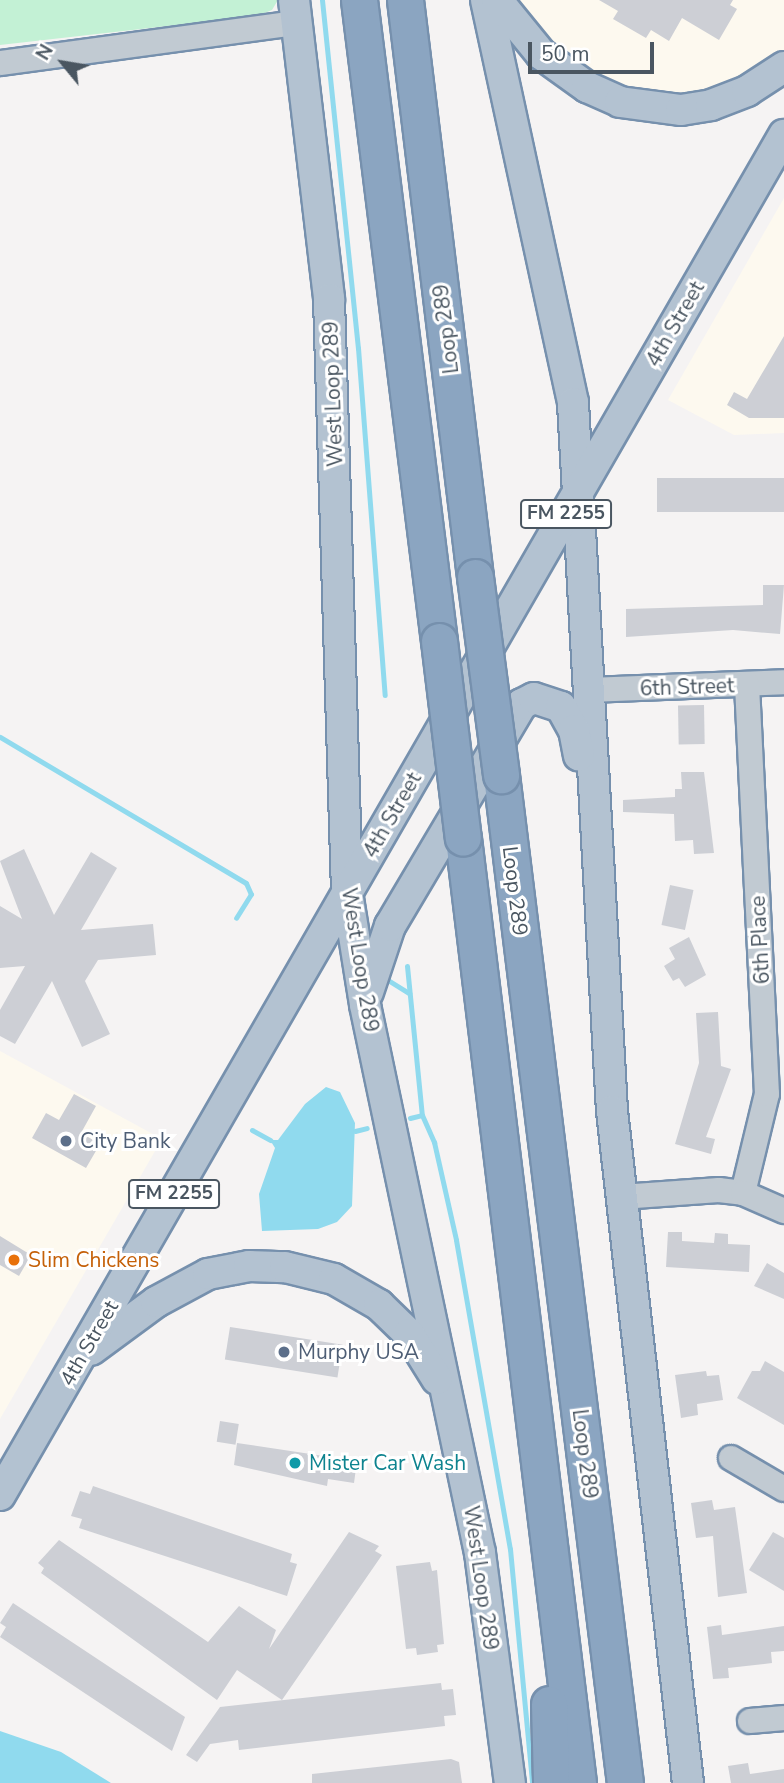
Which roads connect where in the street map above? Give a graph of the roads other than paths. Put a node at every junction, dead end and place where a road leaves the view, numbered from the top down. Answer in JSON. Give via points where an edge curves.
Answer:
{"nodes":[{"id":1,"x":350,"y":0,"type":"edge"},
{"id":2,"x":359,"y":0,"type":"edge"},
{"id":3,"x":405,"y":0,"type":"edge"},
{"id":4,"x":418,"y":0,"type":"edge"},
{"id":5,"x":485,"y":0,"type":"edge"},
{"id":6,"x":497,"y":0,"type":"edge"},
{"id":7,"x":295,"y":12,"type":"edge"},
{"id":8,"x":0,"y":63,"type":"edge"},
{"id":9,"x":784,"y":67,"type":"edge"},
{"id":10,"x":368,"y":74,"type":"junction"},
{"id":11,"x":421,"y":123,"type":"junction"},
{"id":12,"x":784,"y":135,"type":"edge"},
{"id":13,"x":576,"y":495,"type":"junction"},
{"id":14,"x":784,"y":682,"type":"edge"},
{"id":15,"x":747,"y":684,"type":"junction"},
{"id":16,"x":589,"y":690,"type":"junction"},
{"id":17,"x":595,"y":853,"type":"junction"},
{"id":18,"x":347,"y":892,"type":"junction"},
{"id":19,"x":365,"y":1005,"type":"junction"},
{"id":20,"x":743,"y":1193,"type":"junction"},
{"id":21,"x":621,"y":1197,"type":"junction"},
{"id":22,"x":784,"y":1211,"type":"edge"},
{"id":23,"x":82,"y":1356,"type":"junction"},
{"id":24,"x":452,"y":1407,"type":"junction"},
{"id":25,"x":536,"y":1445,"type":"junction"},
{"id":26,"x":730,"y":1458,"type":"dead end"},
{"id":27,"x":784,"y":1489,"type":"edge"},
{"id":28,"x":0,"y":1495,"type":"edge"},
{"id":29,"x":595,"y":1535,"type":"junction"},
{"id":30,"x":784,"y":1718,"type":"edge"},
{"id":31,"x":750,"y":1721,"type":"dead end"},
{"id":32,"x":510,"y":1783,"type":"edge"},
{"id":33,"x":551,"y":1783,"type":"edge"},
{"id":34,"x":578,"y":1783,"type":"edge"},
{"id":35,"x":625,"y":1783,"type":"edge"},
{"id":36,"x":650,"y":1783,"type":"edge"},
{"id":37,"x":688,"y":1783,"type":"edge"}],
"edges":[{"from":1,"to":10,"type":"highway"},
{"from":2,"to":10,"type":"highway"},
{"from":3,"to":11,"type":"highway","name":"Loop 289"},
{"from":4,"to":11,"type":"highway"},
{"from":5,"to":13,"type":"main road","via":[[566,364]]},
{"from":6,"to":9,"type":"main road","via":[[541,54],[576,80],[620,102],[681,110],[711,105],[747,91]]},
{"from":7,"to":8,"type":"street"},
{"from":7,"to":18,"type":"main road","name":"West Loop 289","via":[[329,299]]},
{"from":10,"to":25,"type":"highway","bridge":true},
{"from":11,"to":29,"type":"highway","name":"Loop 289","bridge":true},
{"from":12,"to":13,"type":"main road","name":"4th Street","number":"FM 2255"},
{"from":13,"to":16,"type":"main road"},
{"from":13,"to":18,"type":"main road","name":"4th Street","number":"FM 2255"},
{"from":14,"to":15,"type":"street","name":"6th Street"},
{"from":15,"to":16,"type":"street","name":"6th Street"},
{"from":15,"to":20,"type":"street","name":"6th Place","via":[[748,937],[767,1094]]},
{"from":16,"to":17,"type":"main road"},
{"from":17,"to":19,"type":"main road","via":[[574,730],[561,707],[534,698],[522,704],[390,926],[375,960]]},
{"from":17,"to":21,"type":"main road"},
{"from":18,"to":19,"type":"main road","name":"West Loop 289"},
{"from":18,"to":23,"type":"main road","name":"4th Street","number":"FM 2255"},
{"from":19,"to":24,"type":"main road","name":"West Loop 289"},
{"from":20,"to":21,"type":"street","via":[[690,1189]]},
{"from":20,"to":22,"type":"street"},
{"from":21,"to":37,"type":"main road"},
{"from":23,"to":24,"type":"main road","via":[[156,1302],[208,1274],[249,1266],[304,1269],[348,1286],[395,1319],[420,1349]]},
{"from":23,"to":28,"type":"main road","name":"4th Street","number":"FM 2255"},
{"from":24,"to":32,"type":"main road","name":"West Loop 289","via":[[480,1553]]},
{"from":25,"to":33,"type":"highway","via":[[550,1639]]},
{"from":25,"to":34,"type":"highway"},
{"from":26,"to":27,"type":"street"},
{"from":29,"to":35,"type":"highway","name":"Loop 289"},
{"from":29,"to":36,"type":"highway"},
{"from":30,"to":31,"type":"street"}]}
